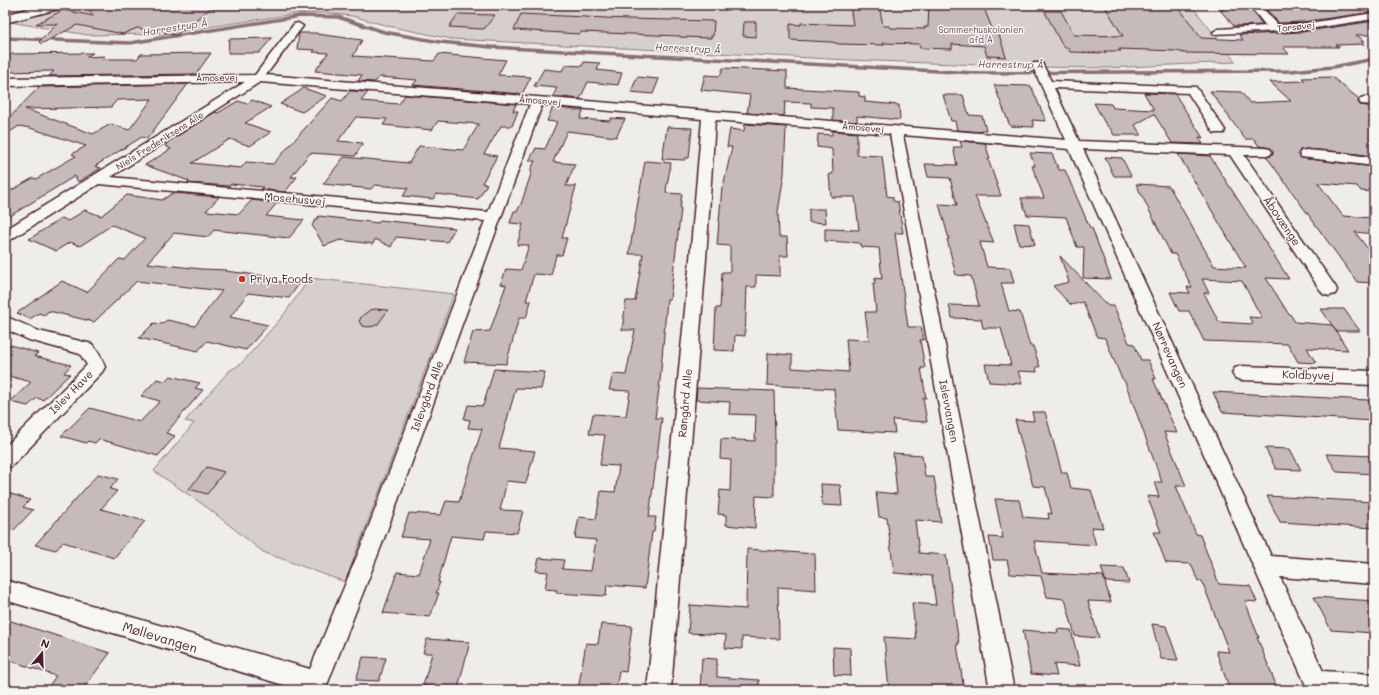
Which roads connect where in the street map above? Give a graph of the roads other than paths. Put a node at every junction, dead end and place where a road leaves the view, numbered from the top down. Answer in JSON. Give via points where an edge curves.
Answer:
{"nodes":[{"id":1,"x":16,"y":5,"type":"edge"},
{"id":2,"x":57,"y":5,"type":"edge"},
{"id":3,"x":1254,"y":5,"type":"edge"},
{"id":4,"x":5,"y":8,"type":"edge"},
{"id":5,"x":1374,"y":16,"type":"edge"},
{"id":6,"x":5,"y":19,"type":"edge"},
{"id":7,"x":298,"y":26,"type":"dead end"},
{"id":8,"x":1275,"y":29,"type":"junction"},
{"id":9,"x":1218,"y":32,"type":"dead end"},
{"id":10,"x":258,"y":78,"type":"junction"},
{"id":11,"x":28,"y":81,"type":"junction"},
{"id":12,"x":5,"y":82,"type":"edge"},
{"id":13,"x":5,"y":95,"type":"edge"},
{"id":14,"x":537,"y":101,"type":"junction"},
{"id":15,"x":709,"y":115,"type":"junction"},
{"id":16,"x":1218,"y":130,"type":"dead end"},
{"id":17,"x":896,"y":131,"type":"junction"},
{"id":18,"x":1074,"y":144,"type":"junction"},
{"id":19,"x":1235,"y":152,"type":"junction"},
{"id":20,"x":1265,"y":152,"type":"dead end"},
{"id":21,"x":1306,"y":154,"type":"dead end"},
{"id":22,"x":1374,"y":162,"type":"edge"},
{"id":23,"x":97,"y":180,"type":"junction"},
{"id":24,"x":493,"y":217,"type":"junction"},
{"id":25,"x":5,"y":237,"type":"edge"},
{"id":26,"x":1329,"y":290,"type":"dead end"},
{"id":27,"x":5,"y":322,"type":"edge"},
{"id":28,"x":1241,"y":373,"type":"dead end"},
{"id":29,"x":1374,"y":378,"type":"edge"},
{"id":30,"x":5,"y":460,"type":"edge"},
{"id":31,"x":1264,"y":566,"type":"junction"},
{"id":32,"x":1374,"y":574,"type":"edge"},
{"id":33,"x":5,"y":590,"type":"edge"},
{"id":34,"x":314,"y":686,"type":"edge"},
{"id":35,"x":1318,"y":686,"type":"edge"},
{"id":36,"x":1374,"y":686,"type":"edge"},
{"id":37,"x":659,"y":690,"type":"edge"},
{"id":38,"x":1002,"y":690,"type":"edge"}],
"edges":[{"from":1,"to":4,"type":"main road"},
{"from":2,"to":6,"type":"main road"},
{"from":3,"to":8,"type":"street"},
{"from":5,"to":8,"type":"street","name":"Torsøvej"},
{"from":7,"to":10,"type":"street","name":"Niels Frederiksens Alle"},
{"from":8,"to":9,"type":"street","name":"Torsøvej"},
{"from":10,"to":11,"type":"street","name":"Åmosevej"},
{"from":10,"to":14,"type":"street","name":"Åmosevej"},
{"from":10,"to":23,"type":"street","name":"Niels Frederiksens Alle"},
{"from":11,"to":12,"type":"street","name":"Åmosevej"},
{"from":11,"to":13,"type":"street"},
{"from":14,"to":15,"type":"street","name":"Åmosevej"},
{"from":14,"to":24,"type":"street","name":"Islevgård Alle"},
{"from":15,"to":17,"type":"street","name":"Åmosevej"},
{"from":15,"to":37,"type":"street","name":"Røngård Alle"},
{"from":16,"to":18,"type":"street","name":"Nørrevangen","via":[[1192,90],[1042,74]]},
{"from":17,"to":18,"type":"street","name":"Åmosevej"},
{"from":17,"to":38,"type":"street","name":"Islevvangen"},
{"from":18,"to":19,"type":"street"},
{"from":18,"to":31,"type":"street","name":"Nørrevangen"},
{"from":19,"to":20,"type":"street"},
{"from":19,"to":26,"type":"street","name":"Åbovænge"},
{"from":21,"to":22,"type":"street"},
{"from":23,"to":24,"type":"street","name":"Mosehusvej"},
{"from":23,"to":25,"type":"street","name":"Niels Frederiksens Alle"},
{"from":24,"to":34,"type":"street","name":"Islevgård Alle","via":[[372,544]]},
{"from":27,"to":30,"type":"street","name":"Islev Have","via":[[35,336],[86,349],[96,368]]},
{"from":28,"to":29,"type":"street","name":"Koldbyvej"},
{"from":31,"to":32,"type":"street"},
{"from":31,"to":35,"type":"street","name":"Nørrevangen"},
{"from":33,"to":34,"type":"street","name":"Møllevangen"},
{"from":35,"to":36,"type":"street","name":"Nørrevangen"}]}
